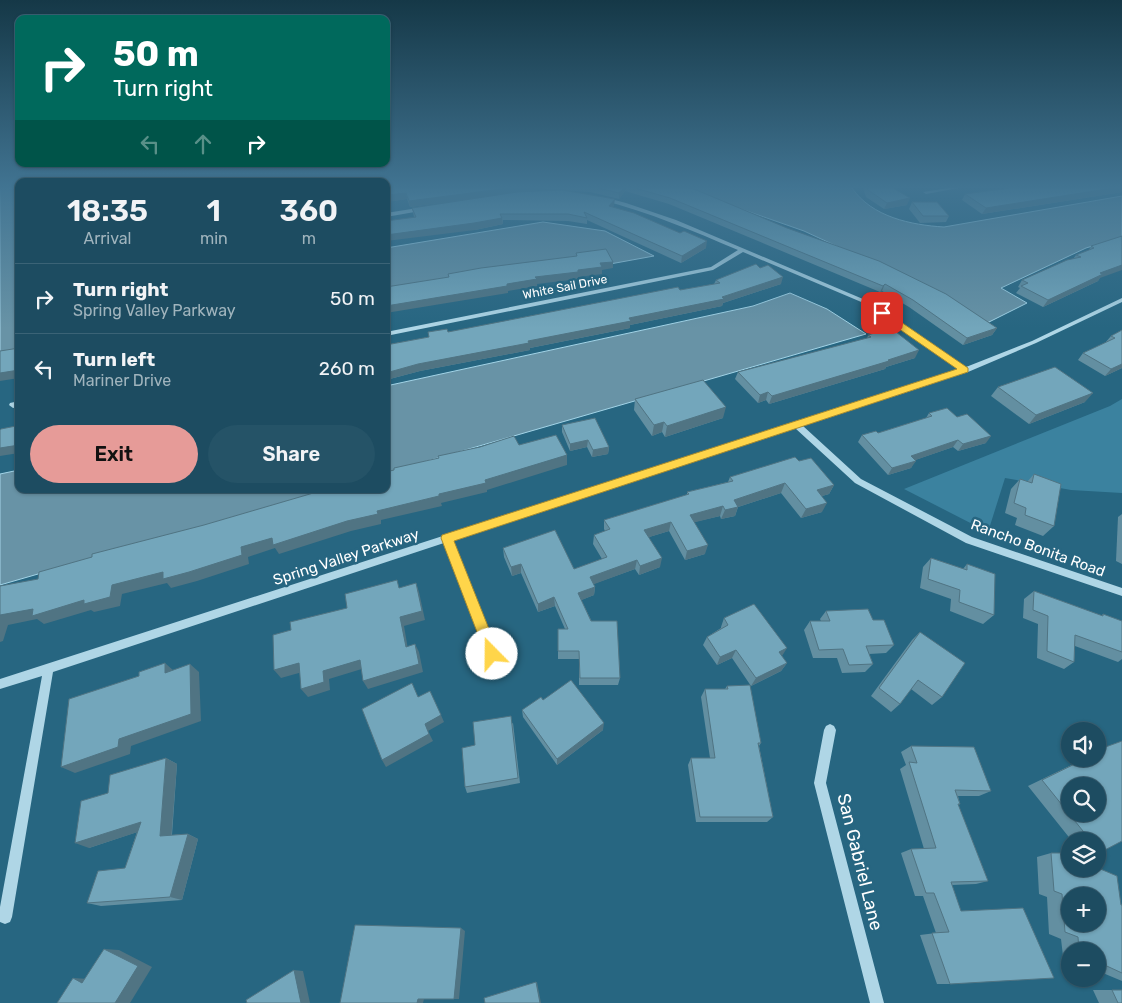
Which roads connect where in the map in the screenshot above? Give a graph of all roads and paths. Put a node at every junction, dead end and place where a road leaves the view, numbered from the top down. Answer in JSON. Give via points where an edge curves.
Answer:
{"nodes":[{"id":1,"x":707,"y":235,"type":"edge"},
{"id":2,"x":743,"y":250,"type":"junction"},
{"id":3,"x":1122,"y":300,"type":"edge"},
{"id":4,"x":390,"y":333,"type":"edge"},
{"id":5,"x":965,"y":370,"type":"junction"},
{"id":6,"x":798,"y":426,"type":"junction"},
{"id":7,"x":447,"y":538,"type":"junction"},
{"id":8,"x":1122,"y":592,"type":"edge"},
{"id":9,"x":492,"y":654,"type":"dead end"},
{"id":10,"x":48,"y":670,"type":"junction"},
{"id":11,"x":0,"y":684,"type":"edge"},
{"id":12,"x":830,"y":730,"type":"dead end"},
{"id":13,"x":5,"y":917,"type":"dead end"},
{"id":14,"x":877,"y":1003,"type":"edge"}],
"edges":[{"from":1,"to":2,"type":"street"},
{"from":2,"to":4,"type":"street","name":"White Sail Drive","via":[[713,268]]},
{"from":2,"to":5,"type":"street","via":[[868,304]]},
{"from":3,"to":5,"type":"street","name":"Spring Valley Parkway","via":[[1034,342]]},
{"from":5,"to":6,"type":"street","name":"Spring Valley Parkway"},
{"from":6,"to":7,"type":"street","name":"Spring Valley Parkway"},
{"from":6,"to":8,"type":"street","name":"Rancho Bonita Road","via":[[858,481],[969,540]]},
{"from":7,"to":9,"type":"street"},
{"from":7,"to":10,"type":"street","name":"Spring Valley Parkway"},
{"from":10,"to":11,"type":"street","name":"Spring Valley Parkway"},
{"from":10,"to":13,"type":"street"},
{"from":12,"to":14,"type":"street","name":"San Gabriel Lane","via":[[820,783]]}]}
